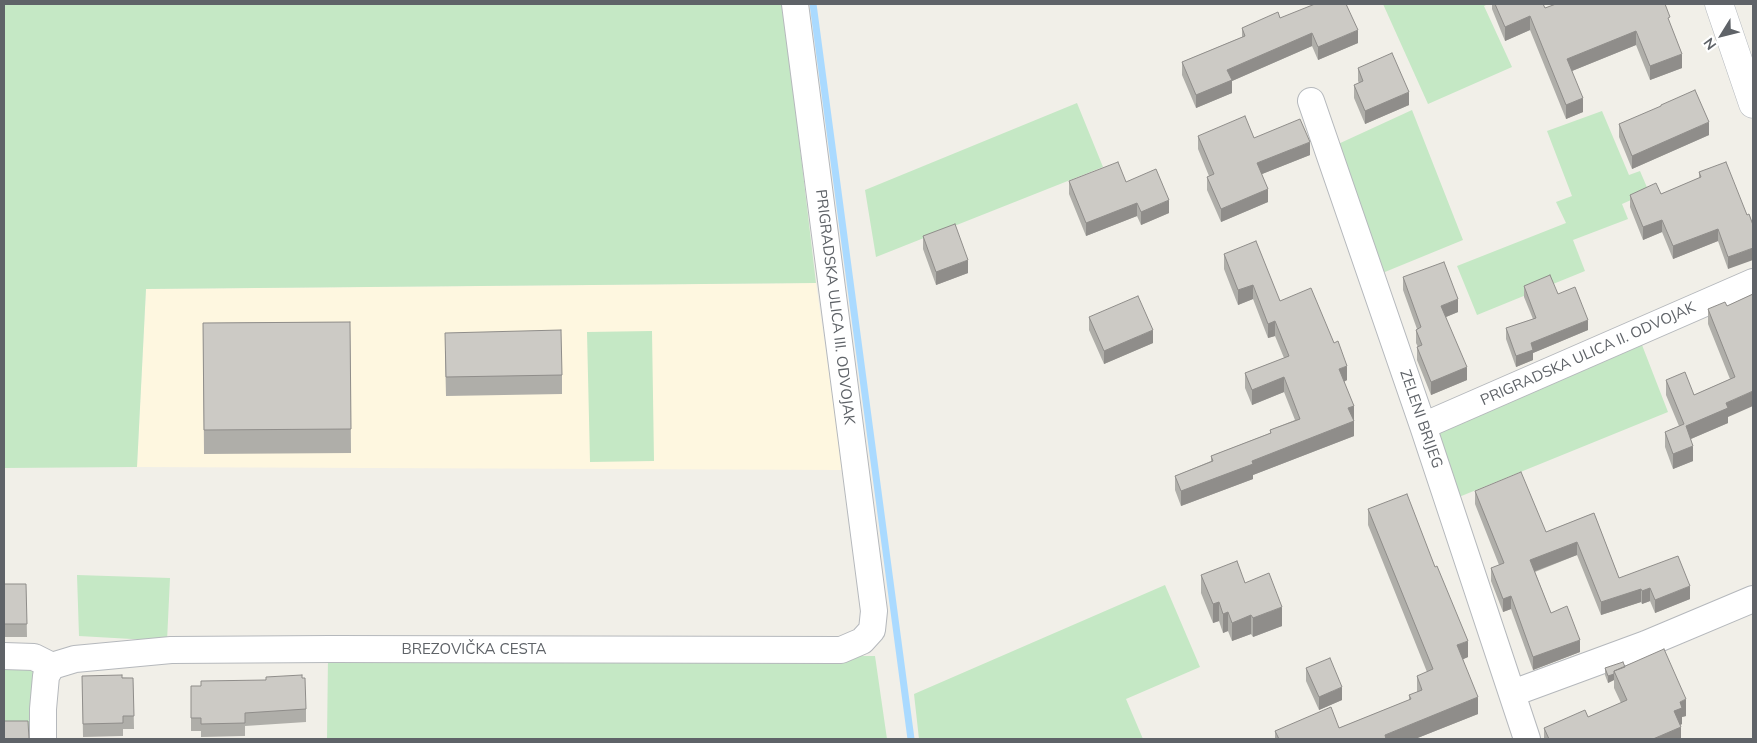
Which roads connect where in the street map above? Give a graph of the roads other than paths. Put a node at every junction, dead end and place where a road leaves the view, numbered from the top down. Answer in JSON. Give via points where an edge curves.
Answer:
{"nodes":[{"id":1,"x":795,"y":4,"type":"edge"},
{"id":2,"x":1719,"y":4,"type":"edge"},
{"id":3,"x":1311,"y":101,"type":"dead end"},
{"id":4,"x":1753,"y":104,"type":"edge"},
{"id":5,"x":1753,"y":282,"type":"edge"},
{"id":6,"x":1423,"y":426,"type":"junction"},
{"id":7,"x":1753,"y":599,"type":"edge"},
{"id":8,"x":874,"y":611,"type":"joint"},
{"id":9,"x":4,"y":656,"type":"edge"},
{"id":10,"x":52,"y":666,"type":"junction"},
{"id":11,"x":1512,"y":693,"type":"junction"},
{"id":12,"x":43,"y":739,"type":"edge"},
{"id":13,"x":1527,"y":739,"type":"edge"}],
"edges":[{"from":1,"to":8,"type":"street","name":"PRIGRADSKA ULICA III. ODVOJAK"},
{"from":2,"to":4,"type":"main road"},
{"from":3,"to":6,"type":"street","name":"ZELENI BRIJEG"},
{"from":5,"to":6,"type":"street","name":"PRIGRADSKA ULICA II. ODVOJAK"},
{"from":6,"to":11,"type":"street","name":"ZELENI BRIJEG"},
{"from":7,"to":11,"type":"street","via":[[1646,644]]},
{"from":8,"to":10,"type":"street","name":"BREZOVIČKA CESTA","via":[[872,630],[862,641],[841,650],[171,650],[75,659]]},
{"from":9,"to":10,"type":"street","via":[[34,657]]},
{"from":10,"to":12,"type":"street","via":[[46,676]]},
{"from":11,"to":13,"type":"street","name":"ZELENI BRIJEG"}]}
